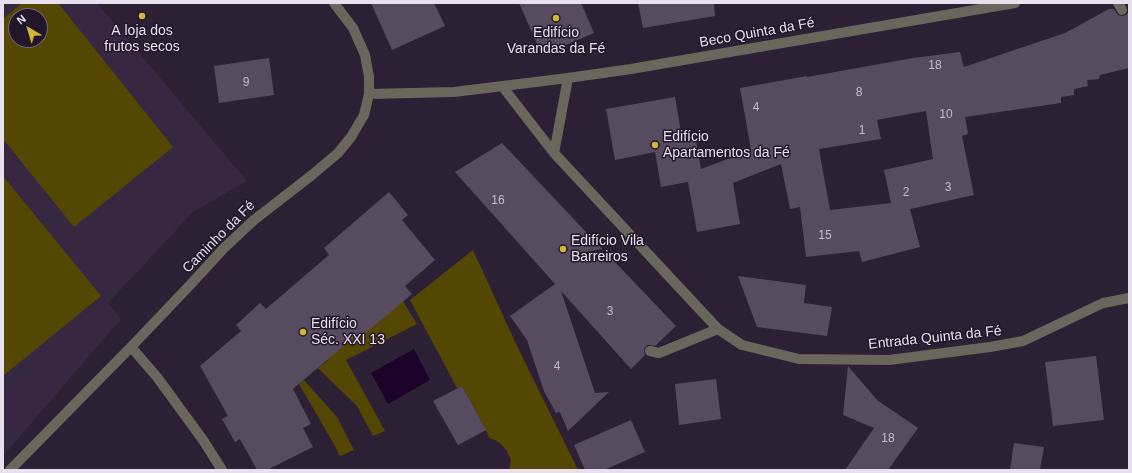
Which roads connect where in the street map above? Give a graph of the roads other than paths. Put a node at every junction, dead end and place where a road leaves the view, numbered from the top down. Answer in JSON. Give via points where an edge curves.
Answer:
{"nodes":[{"id":1,"x":334,"y":3,"type":"edge"},
{"id":2,"x":1015,"y":3,"type":"edge"},
{"id":3,"x":568,"y":78,"type":"junction"},
{"id":4,"x":502,"y":86,"type":"junction"},
{"id":5,"x":369,"y":94,"type":"junction"},
{"id":6,"x":554,"y":153,"type":"junction"},
{"id":7,"x":1129,"y":298,"type":"edge"},
{"id":8,"x":718,"y":328,"type":"junction"},
{"id":9,"x":131,"y":347,"type":"junction"},
{"id":10,"x":650,"y":351,"type":"dead end"},
{"id":11,"x":10,"y":470,"type":"edge"},
{"id":12,"x":222,"y":470,"type":"edge"}],
"edges":[{"from":1,"to":5,"type":"street","name":"Caminho da Fé","via":[[353,28],[365,55]]},
{"from":2,"to":3,"type":"street","name":"Beco Quinta da Fé"},
{"from":3,"to":4,"type":"street","name":"Beco Quinta da Fé"},
{"from":3,"to":6,"type":"street"},
{"from":4,"to":5,"type":"street","name":"Beco Quinta da Fé","via":[[454,92]]},
{"from":4,"to":6,"type":"street","name":"Entrada Quinta da Fé"},
{"from":5,"to":9,"type":"street","name":"Caminho da Fé","via":[[364,115],[338,153],[254,220],[224,248]]},
{"from":6,"to":8,"type":"street","name":"Entrada Quinta da Fé"},
{"from":7,"to":8,"type":"street","name":"Entrada Quinta da Fé","via":[[1103,303],[1023,341],[890,360],[799,359],[742,346]]},
{"from":8,"to":10,"type":"street","via":[[660,353]]},
{"from":9,"to":11,"type":"street","name":"Caminho da Fé"},
{"from":9,"to":12,"type":"street","via":[[158,377],[204,440]]}]}
